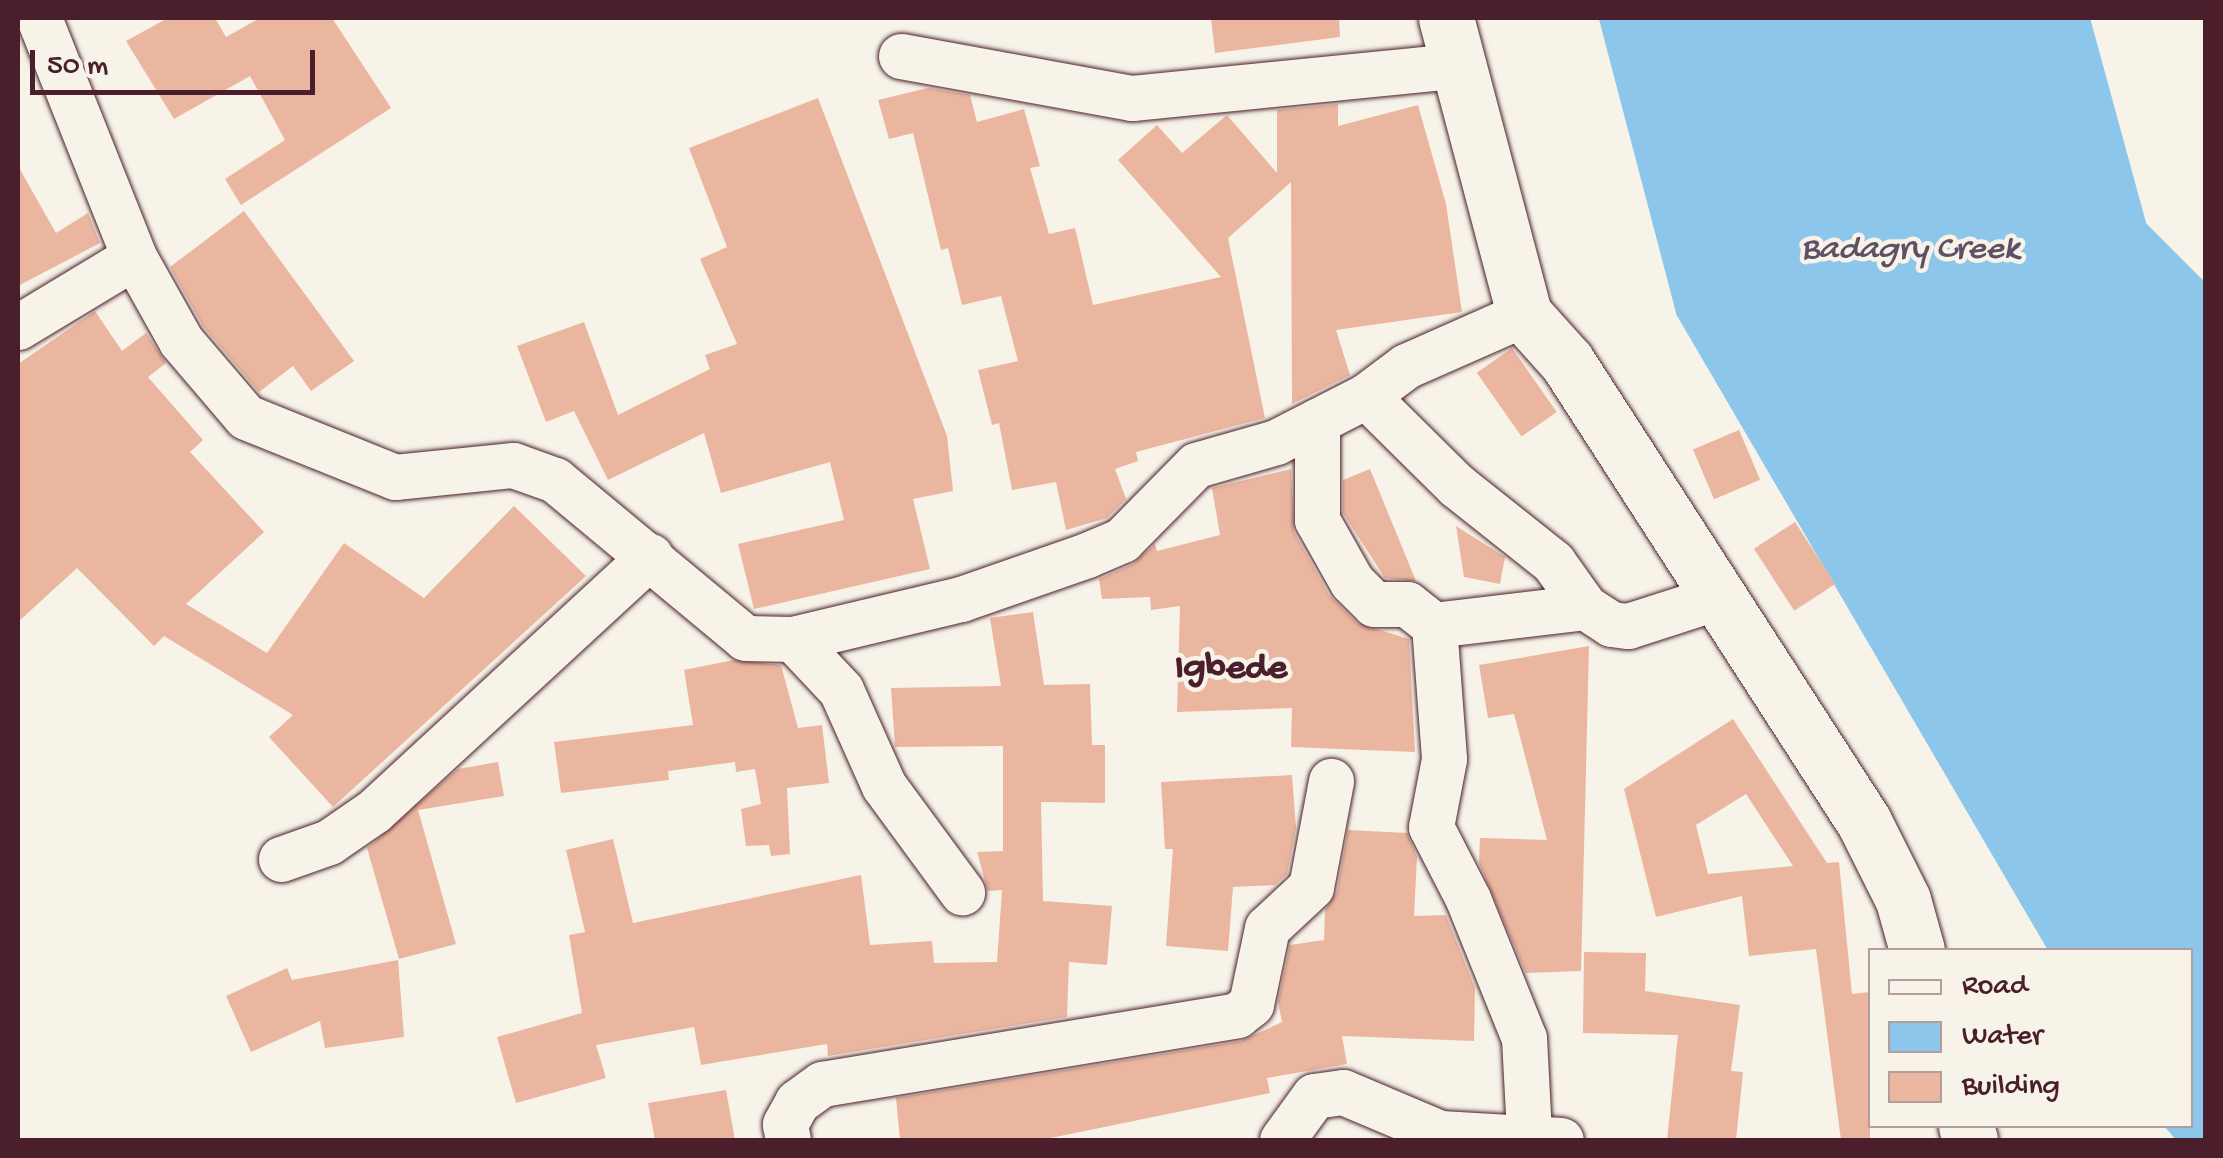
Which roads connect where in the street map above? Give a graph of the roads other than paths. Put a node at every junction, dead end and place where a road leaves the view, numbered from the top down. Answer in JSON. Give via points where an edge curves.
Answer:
{"nodes":[{"id":1,"x":38,"y":18,"type":"edge"},
{"id":2,"x":1450,"y":42,"type":"edge"},
{"id":3,"x":901,"y":56,"type":"dead end"},
{"id":4,"x":134,"y":258,"type":"junction"},
{"id":5,"x":1524,"y":314,"type":"junction"},
{"id":6,"x":18,"y":328,"type":"edge"},
{"id":7,"x":1366,"y":396,"type":"junction"},
{"id":8,"x":1316,"y":421,"type":"junction"},
{"id":9,"x":650,"y":556,"type":"junction"},
{"id":10,"x":1715,"y":598,"type":"junction"},
{"id":11,"x":1585,"y":607,"type":"junction"},
{"id":12,"x":1434,"y":625,"type":"junction"},
{"id":13,"x":793,"y":639,"type":"junction"},
{"id":14,"x":1331,"y":781,"type":"dead end"},
{"id":15,"x":281,"y":859,"type":"dead end"},
{"id":16,"x":962,"y":892,"type":"dead end"},
{"id":17,"x":1916,"y":948,"type":"edge"},
{"id":18,"x":1546,"y":1138,"type":"edge"},
{"id":19,"x":788,"y":1140,"type":"edge"},
{"id":20,"x":1282,"y":1140,"type":"edge"}],
"edges":[{"from":1,"to":4,"type":"street"},
{"from":2,"to":3,"type":"street","via":[[1132,98]]},
{"from":2,"to":5,"type":"street"},
{"from":4,"to":6,"type":"street"},
{"from":4,"to":9,"type":"street","via":[[181,341],[246,417],[395,477],[514,465],[555,480]]},
{"from":5,"to":7,"type":"street","via":[[1406,366]]},
{"from":5,"to":10,"type":"street","via":[[1567,362]]},
{"from":7,"to":8,"type":"street"},
{"from":7,"to":11,"type":"street","via":[[1456,485],[1553,562]]},
{"from":8,"to":12,"type":"street","via":[[1316,520],[1352,582],[1374,604],[1408,604]]},
{"from":8,"to":13,"type":"street","via":[[1276,442],[1196,465],[1122,540],[1088,555],[961,599]]},
{"from":9,"to":13,"type":"street","via":[[745,638]]},
{"from":9,"to":15,"type":"street","via":[[374,812],[329,842]]},
{"from":10,"to":11,"type":"street","via":[[1628,626],[1611,624]]},
{"from":10,"to":17,"type":"street","via":[[1864,822],[1903,900]]},
{"from":11,"to":12,"type":"street"},
{"from":12,"to":18,"type":"street","via":[[1444,759],[1430,827],[1468,899],[1524,1038]]},
{"from":13,"to":16,"type":"street","via":[[841,690],[884,786]]},
{"from":14,"to":19,"type":"street","via":[[1311,887],[1267,928],[1251,1004],[1237,1015],[822,1084],[796,1102],[785,1124]]},
{"from":18,"to":20,"type":"street","via":[[1440,1133],[1342,1092],[1314,1096]]}]}
